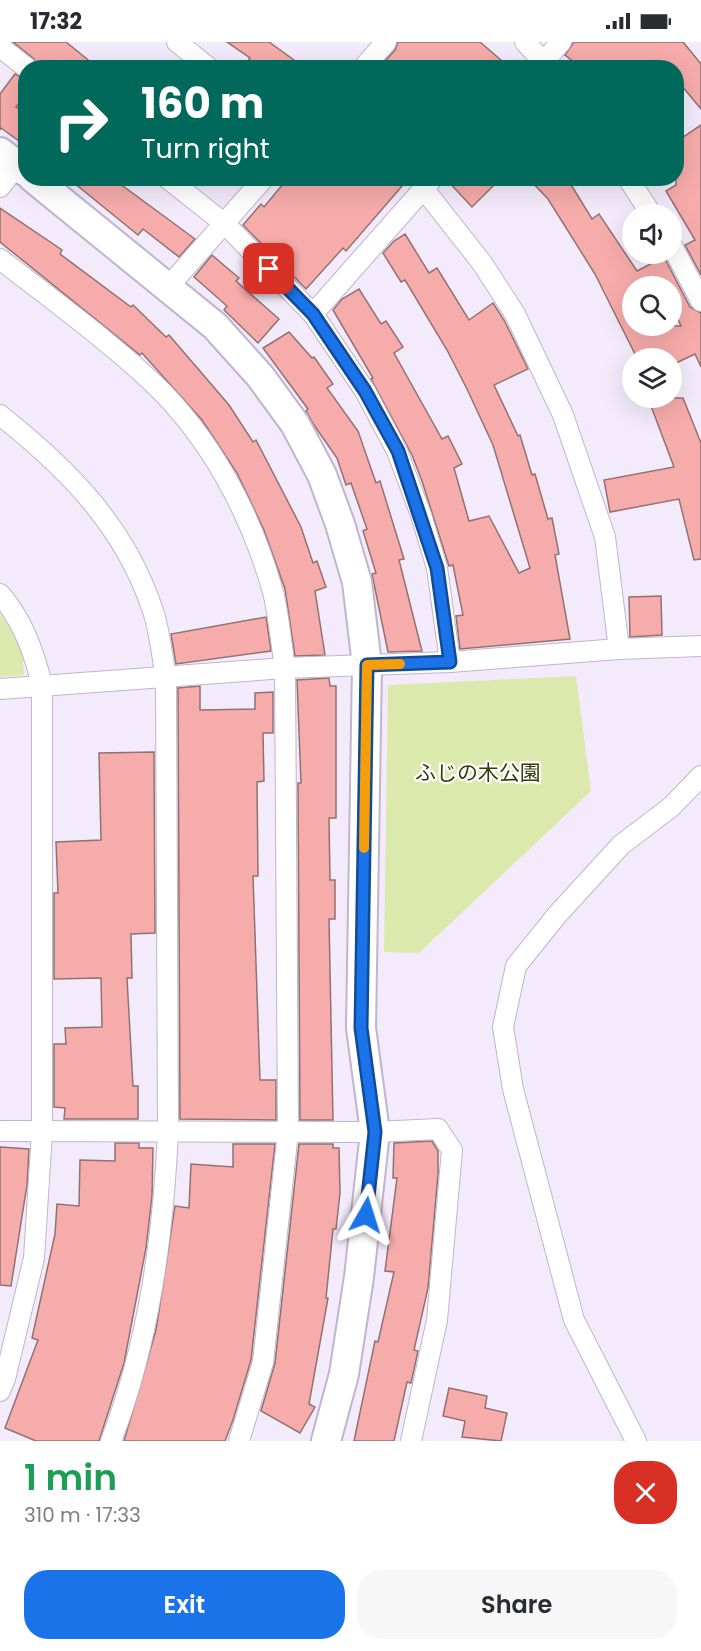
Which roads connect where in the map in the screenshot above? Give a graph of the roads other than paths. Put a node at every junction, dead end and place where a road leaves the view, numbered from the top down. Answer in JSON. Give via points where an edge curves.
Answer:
{"nodes":[{"id":1,"x":177,"y":42,"type":"edge"},
{"id":2,"x":386,"y":42,"type":"edge"},
{"id":3,"x":525,"y":42,"type":"edge"},
{"id":4,"x":561,"y":42,"type":"edge"},
{"id":5,"x":0,"y":46,"type":"edge"},
{"id":6,"x":199,"y":60,"type":"edge"},
{"id":7,"x":370,"y":60,"type":"edge"},
{"id":8,"x":540,"y":60,"type":"edge"},
{"id":9,"x":548,"y":60,"type":"edge"},
{"id":10,"x":18,"y":61,"type":"edge"},
{"id":11,"x":18,"y":168,"type":"edge"},
{"id":12,"x":43,"y":186,"type":"edge"},
{"id":13,"x":177,"y":186,"type":"edge"},
{"id":14,"x":257,"y":186,"type":"edge"},
{"id":15,"x":425,"y":186,"type":"edge"},
{"id":16,"x":430,"y":186,"type":"edge"},
{"id":17,"x":633,"y":186,"type":"edge"},
{"id":18,"x":0,"y":188,"type":"edge"},
{"id":19,"x":645,"y":204,"type":"edge"},
{"id":20,"x":225,"y":224,"type":"junction"},
{"id":21,"x":0,"y":259,"type":"edge"},
{"id":22,"x":681,"y":264,"type":"edge"},
{"id":23,"x":169,"y":286,"type":"junction"},
{"id":24,"x":701,"y":301,"type":"edge"},
{"id":25,"x":313,"y":314,"type":"junction"},
{"id":26,"x":0,"y":415,"type":"edge"},
{"id":27,"x":0,"y":594,"type":"edge"},
{"id":28,"x":701,"y":646,"type":"edge"},
{"id":29,"x":619,"y":649,"type":"junction"},
{"id":30,"x":450,"y":662,"type":"junction"},
{"id":31,"x":367,"y":665,"type":"junction"},
{"id":32,"x":285,"y":668,"type":"junction"},
{"id":33,"x":166,"y":678,"type":"junction"},
{"id":34,"x":42,"y":685,"type":"junction"},
{"id":35,"x":0,"y":689,"type":"edge"},
{"id":36,"x":701,"y":776,"type":"edge"},
{"id":37,"x":0,"y":1131,"type":"edge"},
{"id":38,"x":42,"y":1131,"type":"junction"},
{"id":39,"x":168,"y":1132,"type":"junction"},
{"id":40,"x":288,"y":1132,"type":"junction"},
{"id":41,"x":375,"y":1132,"type":"junction"},
{"id":42,"x":0,"y":1391,"type":"edge"},
{"id":43,"x":111,"y":1441,"type":"edge"},
{"id":44,"x":239,"y":1441,"type":"edge"},
{"id":45,"x":326,"y":1441,"type":"edge"},
{"id":46,"x":411,"y":1441,"type":"edge"},
{"id":47,"x":636,"y":1441,"type":"edge"}],
"edges":[{"from":1,"to":6,"type":"street"},
{"from":2,"to":7,"type":"street"},
{"from":3,"to":8,"type":"street"},
{"from":4,"to":9,"type":"street"},
{"from":5,"to":10,"type":"street"},
{"from":11,"to":18,"type":"street"},
{"from":12,"to":23,"type":"street"},
{"from":13,"to":20,"type":"street"},
{"from":14,"to":20,"type":"street"},
{"from":15,"to":25,"type":"street"},
{"from":16,"to":29,"type":"street","via":[[515,314],[563,414],[605,537]]},
{"from":17,"to":19,"type":"street"},
{"from":20,"to":23,"type":"street"},
{"from":20,"to":25,"type":"street"},
{"from":21,"to":32,"type":"street","via":[[152,383],[195,431],[230,484],[253,534],[273,593]]},
{"from":22,"to":24,"type":"street"},
{"from":23,"to":31,"type":"street","via":[[215,326],[260,376],[295,424],[322,475],[357,582]]},
{"from":25,"to":30,"type":"street","via":[[365,391],[398,451],[437,568]]},
{"from":26,"to":33,"type":"street","via":[[56,459],[113,529],[154,612]]},
{"from":27,"to":34,"type":"street","via":[[15,611]]},
{"from":28,"to":29,"type":"street"},
{"from":29,"to":30,"type":"street"},
{"from":30,"to":31,"type":"street"},
{"from":31,"to":32,"type":"street"},
{"from":31,"to":41,"type":"street","via":[[361,1028]]},
{"from":32,"to":33,"type":"street"},
{"from":32,"to":40,"type":"street"},
{"from":33,"to":34,"type":"street"},
{"from":33,"to":39,"type":"street"},
{"from":34,"to":35,"type":"street"},
{"from":34,"to":38,"type":"street"},
{"from":36,"to":47,"type":"street","via":[[670,807],[621,845],[516,966],[503,1027],[513,1089],[574,1320]]},
{"from":37,"to":38,"type":"street"},
{"from":38,"to":39,"type":"street"},
{"from":38,"to":42,"type":"street","via":[[34,1258]]},
{"from":39,"to":40,"type":"street"},
{"from":39,"to":43,"type":"street","via":[[155,1278]]},
{"from":40,"to":41,"type":"street"},
{"from":40,"to":44,"type":"street","via":[[263,1362]]},
{"from":41,"to":45,"type":"street","via":[[344,1374]]},
{"from":41,"to":46,"type":"street","via":[[438,1129],[453,1150],[437,1320]]}]}
